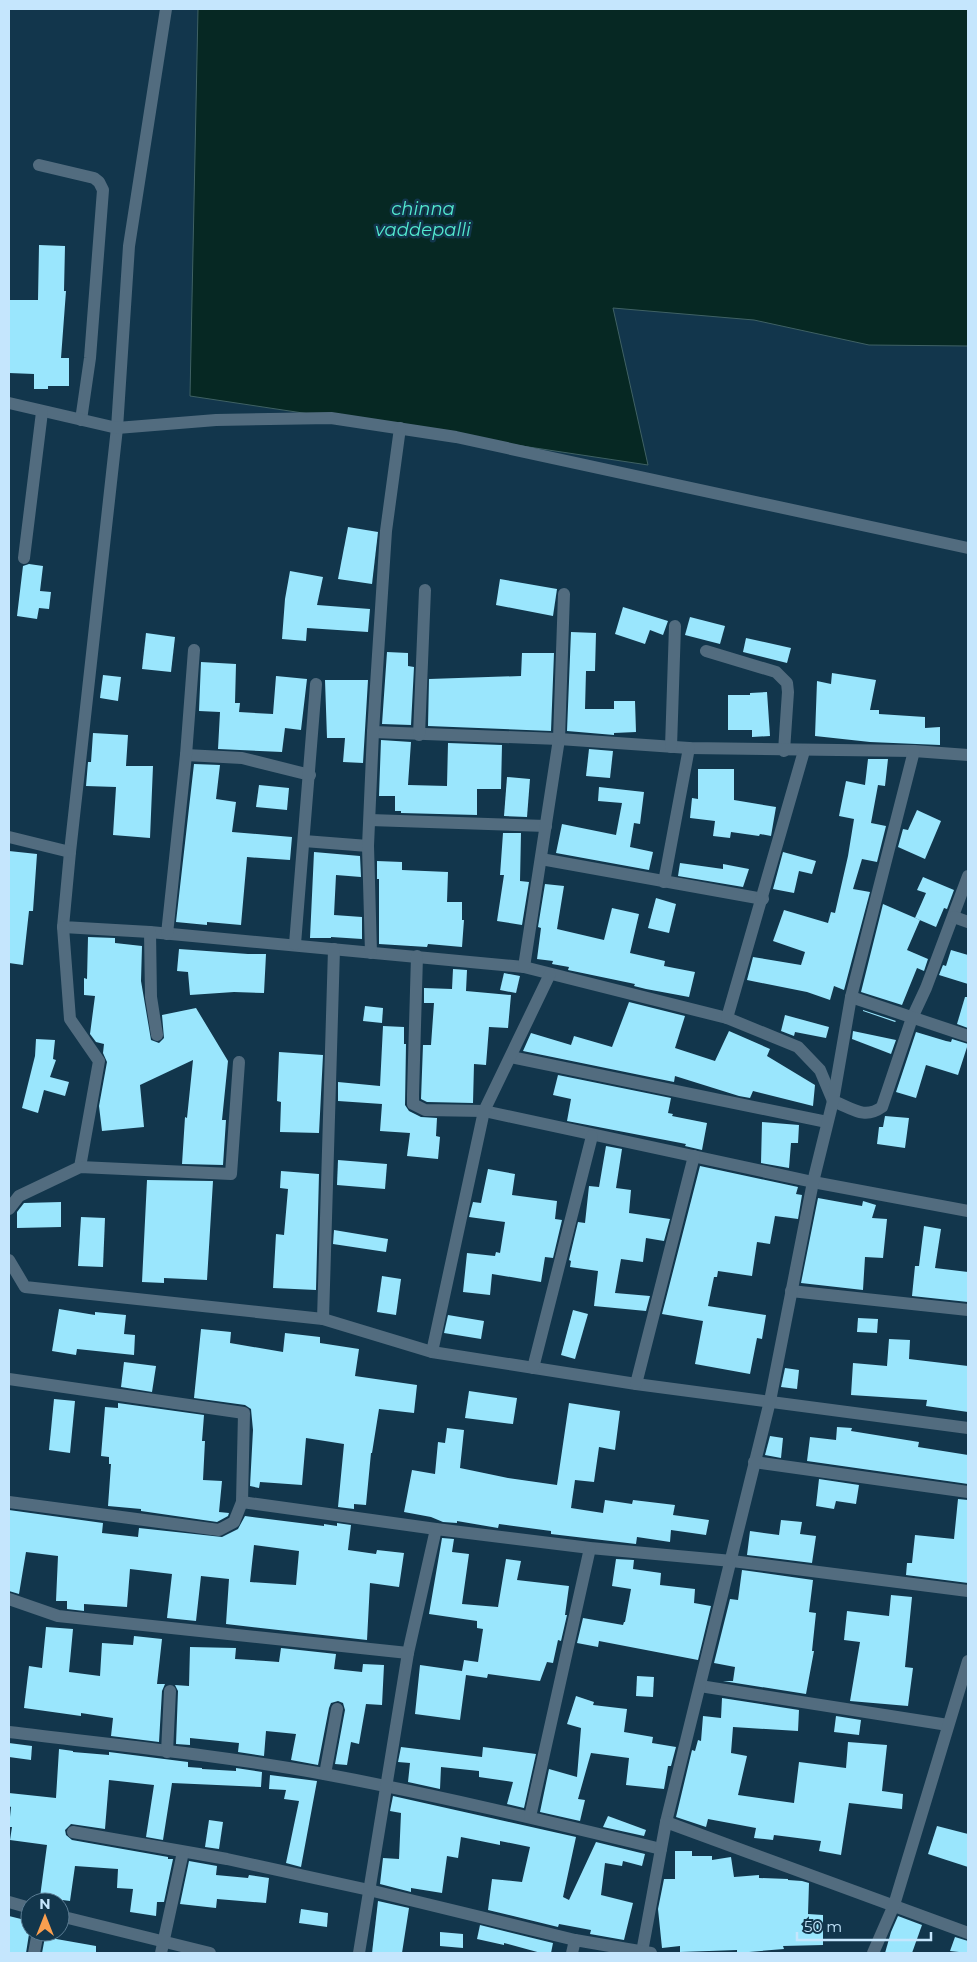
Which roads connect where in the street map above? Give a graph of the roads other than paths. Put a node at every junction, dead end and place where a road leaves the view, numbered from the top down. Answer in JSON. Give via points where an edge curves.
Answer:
{"nodes":[{"id":1,"x":166,"y":9,"type":"edge"},
{"id":2,"x":39,"y":165,"type":"dead end"},
{"id":3,"x":9,"y":403,"type":"edge"},
{"id":4,"x":42,"y":412,"type":"junction"},
{"id":5,"x":81,"y":420,"type":"junction"},
{"id":6,"x":116,"y":428,"type":"junction"},
{"id":7,"x":400,"y":428,"type":"junction"},
{"id":8,"x":968,"y":548,"type":"edge"},
{"id":9,"x":24,"y":558,"type":"dead end"},
{"id":10,"x":424,"y":590,"type":"dead end"},
{"id":11,"x":564,"y":594,"type":"dead end"},
{"id":12,"x":675,"y":626,"type":"dead end"},
{"id":13,"x":194,"y":650,"type":"dead end"},
{"id":14,"x":706,"y":651,"type":"dead end"},
{"id":15,"x":316,"y":684,"type":"dead end"},
{"id":16,"x":373,"y":732,"type":"junction"},
{"id":17,"x":419,"y":735,"type":"junction"},
{"id":18,"x":559,"y":739,"type":"junction"},
{"id":19,"x":671,"y":747,"type":"junction"},
{"id":20,"x":689,"y":748,"type":"junction"},
{"id":21,"x":784,"y":750,"type":"junction"},
{"id":22,"x":804,"y":751,"type":"junction"},
{"id":23,"x":914,"y":751,"type":"junction"},
{"id":24,"x":186,"y":755,"type":"junction"},
{"id":25,"x":968,"y":755,"type":"edge"},
{"id":26,"x":310,"y":775,"type":"junction"},
{"id":27,"x":370,"y":820,"type":"junction"},
{"id":28,"x":546,"y":826,"type":"junction"},
{"id":29,"x":9,"y":837,"type":"edge"},
{"id":30,"x":304,"y":841,"type":"junction"},
{"id":31,"x":368,"y":846,"type":"junction"},
{"id":32,"x":70,"y":852,"type":"junction"},
{"id":33,"x":542,"y":859,"type":"junction"},
{"id":34,"x":968,"y":876,"type":"edge"},
{"id":35,"x":664,"y":882,"type":"junction"},
{"id":36,"x":763,"y":899,"type":"junction"},
{"id":37,"x":954,"y":916,"type":"junction"},
{"id":38,"x":968,"y":922,"type":"edge"},
{"id":39,"x":63,"y":927,"type":"junction"},
{"id":40,"x":150,"y":932,"type":"junction"},
{"id":41,"x":167,"y":934,"type":"junction"},
{"id":42,"x":295,"y":944,"type":"junction"},
{"id":43,"x":334,"y":949,"type":"junction"},
{"id":44,"x":371,"y":953,"type":"junction"},
{"id":45,"x":417,"y":956,"type":"junction"},
{"id":46,"x":524,"y":966,"type":"junction"},
{"id":47,"x":550,"y":974,"type":"junction"},
{"id":48,"x":851,"y":997,"type":"junction"},
{"id":49,"x":727,"y":1018,"type":"junction"},
{"id":50,"x":912,"y":1018,"type":"junction"},
{"id":51,"x":157,"y":1035,"type":"dead end"},
{"id":52,"x":968,"y":1036,"type":"edge"},
{"id":53,"x":511,"y":1057,"type":"junction"},
{"id":54,"x":239,"y":1062,"type":"dead end"},
{"id":55,"x":833,"y":1100,"type":"junction"},
{"id":56,"x":484,"y":1112,"type":"junction"},
{"id":57,"x":827,"y":1122,"type":"junction"},
{"id":58,"x":592,"y":1136,"type":"junction"},
{"id":59,"x":694,"y":1156,"type":"junction"},
{"id":60,"x":80,"y":1167,"type":"junction"},
{"id":61,"x":813,"y":1182,"type":"junction"},
{"id":62,"x":9,"y":1209,"type":"edge"},
{"id":63,"x":968,"y":1211,"type":"edge"},
{"id":64,"x":9,"y":1260,"type":"edge"},
{"id":65,"x":791,"y":1291,"type":"junction"},
{"id":66,"x":968,"y":1310,"type":"edge"},
{"id":67,"x":323,"y":1319,"type":"junction"},
{"id":68,"x":432,"y":1352,"type":"junction"},
{"id":69,"x":533,"y":1368,"type":"junction"},
{"id":70,"x":9,"y":1379,"type":"edge"},
{"id":71,"x":636,"y":1384,"type":"junction"},
{"id":72,"x":770,"y":1401,"type":"junction"},
{"id":73,"x":968,"y":1428,"type":"edge"},
{"id":74,"x":754,"y":1462,"type":"junction"},
{"id":75,"x":968,"y":1492,"type":"edge"},
{"id":76,"x":9,"y":1502,"type":"edge"},
{"id":77,"x":242,"y":1502,"type":"junction"},
{"id":78,"x":436,"y":1529,"type":"junction"},
{"id":79,"x":590,"y":1548,"type":"junction"},
{"id":80,"x":732,"y":1561,"type":"junction"},
{"id":81,"x":968,"y":1591,"type":"edge"},
{"id":82,"x":9,"y":1599,"type":"edge"},
{"id":83,"x":408,"y":1654,"type":"junction"},
{"id":84,"x":968,"y":1661,"type":"edge"},
{"id":85,"x":700,"y":1686,"type":"junction"},
{"id":86,"x":170,"y":1691,"type":"dead end"},
{"id":87,"x":337,"y":1708,"type":"dead end"},
{"id":88,"x":948,"y":1725,"type":"junction"},
{"id":89,"x":9,"y":1732,"type":"edge"},
{"id":90,"x":168,"y":1752,"type":"junction"},
{"id":91,"x":325,"y":1774,"type":"junction"},
{"id":92,"x":387,"y":1787,"type":"junction"},
{"id":93,"x":530,"y":1817,"type":"junction"},
{"id":94,"x":666,"y":1822,"type":"junction"},
{"id":95,"x":73,"y":1832,"type":"dead end"},
{"id":96,"x":661,"y":1849,"type":"junction"},
{"id":97,"x":183,"y":1852,"type":"junction"},
{"id":98,"x":369,"y":1890,"type":"junction"},
{"id":99,"x":894,"y":1905,"type":"junction"},
{"id":100,"x":70,"y":1919,"type":"edge"},
{"id":101,"x":968,"y":1933,"type":"edge"},
{"id":102,"x":575,"y":1940,"type":"junction"},
{"id":103,"x":163,"y":1947,"type":"edge"},
{"id":104,"x":210,"y":1953,"type":"edge"},
{"id":105,"x":359,"y":1953,"type":"edge"},
{"id":106,"x":572,"y":1953,"type":"edge"},
{"id":107,"x":646,"y":1953,"type":"edge"},
{"id":108,"x":873,"y":1953,"type":"edge"}],
"edges":[{"from":1,"to":6,"type":"street","via":[[129,246]]},
{"from":2,"to":5,"type":"street","via":[[94,178],[103,190],[90,358]]},
{"from":3,"to":4,"type":"street"},
{"from":4,"to":5,"type":"street"},
{"from":4,"to":9,"type":"street"},
{"from":5,"to":6,"type":"street"},
{"from":6,"to":7,"type":"street","via":[[216,420],[330,418]]},
{"from":6,"to":32,"type":"street"},
{"from":7,"to":8,"type":"street","via":[[456,437]]},
{"from":7,"to":16,"type":"street","via":[[386,531]]},
{"from":10,"to":17,"type":"street"},
{"from":11,"to":18,"type":"street"},
{"from":12,"to":19,"type":"street"},
{"from":13,"to":24,"type":"street"},
{"from":14,"to":21,"type":"street","via":[[776,672],[787,683]]},
{"from":15,"to":26,"type":"street"},
{"from":16,"to":17,"type":"street"},
{"from":16,"to":27,"type":"street"},
{"from":17,"to":18,"type":"street"},
{"from":18,"to":19,"type":"street"},
{"from":18,"to":28,"type":"street"},
{"from":19,"to":20,"type":"street"},
{"from":20,"to":21,"type":"street"},
{"from":20,"to":35,"type":"street"},
{"from":21,"to":22,"type":"street"},
{"from":22,"to":23,"type":"street"},
{"from":22,"to":36,"type":"street"},
{"from":23,"to":25,"type":"street"},
{"from":23,"to":48,"type":"street"},
{"from":24,"to":26,"type":"street","via":[[242,758]]},
{"from":24,"to":41,"type":"street"},
{"from":26,"to":30,"type":"street"},
{"from":27,"to":28,"type":"street"},
{"from":27,"to":31,"type":"street"},
{"from":28,"to":33,"type":"street"},
{"from":29,"to":32,"type":"street"},
{"from":30,"to":31,"type":"street"},
{"from":30,"to":42,"type":"street"},
{"from":31,"to":44,"type":"street"},
{"from":32,"to":39,"type":"street"},
{"from":33,"to":35,"type":"street"},
{"from":33,"to":46,"type":"street"},
{"from":34,"to":37,"type":"street"},
{"from":35,"to":36,"type":"street"},
{"from":36,"to":49,"type":"street"},
{"from":37,"to":38,"type":"street"},
{"from":37,"to":50,"type":"street"},
{"from":39,"to":40,"type":"street"},
{"from":39,"to":60,"type":"street","via":[[70,1019],[99,1061]]},
{"from":40,"to":41,"type":"street"},
{"from":40,"to":51,"type":"street","via":[[151,997]]},
{"from":41,"to":42,"type":"street"},
{"from":42,"to":43,"type":"street"},
{"from":43,"to":44,"type":"street"},
{"from":43,"to":67,"type":"street"},
{"from":44,"to":45,"type":"street"},
{"from":45,"to":46,"type":"street"},
{"from":45,"to":56,"type":"street","via":[[414,1104],[424,1110]]},
{"from":46,"to":47,"type":"street"},
{"from":47,"to":49,"type":"street"},
{"from":47,"to":53,"type":"street"},
{"from":48,"to":50,"type":"street"},
{"from":48,"to":55,"type":"street"},
{"from":49,"to":55,"type":"street","via":[[798,1047],[820,1070]]},
{"from":50,"to":52,"type":"street"},
{"from":50,"to":55,"type":"street","via":[[882,1107],[866,1114]]},
{"from":53,"to":56,"type":"street"},
{"from":53,"to":57,"type":"street"},
{"from":54,"to":60,"type":"street","via":[[231,1174]]},
{"from":55,"to":57,"type":"street"},
{"from":56,"to":58,"type":"street"},
{"from":56,"to":68,"type":"street"},
{"from":57,"to":61,"type":"street"},
{"from":58,"to":59,"type":"street"},
{"from":58,"to":69,"type":"street"},
{"from":59,"to":61,"type":"street"},
{"from":59,"to":71,"type":"street"},
{"from":60,"to":62,"type":"street","via":[[19,1196]]},
{"from":61,"to":63,"type":"street"},
{"from":61,"to":65,"type":"street"},
{"from":64,"to":67,"type":"street","via":[[25,1287]]},
{"from":65,"to":66,"type":"street"},
{"from":65,"to":72,"type":"street"},
{"from":67,"to":68,"type":"street"},
{"from":68,"to":69,"type":"street"},
{"from":69,"to":71,"type":"street"},
{"from":70,"to":77,"type":"street","via":[[244,1413]]},
{"from":71,"to":72,"type":"street"},
{"from":72,"to":73,"type":"street"},
{"from":72,"to":74,"type":"street"},
{"from":74,"to":75,"type":"street"},
{"from":74,"to":80,"type":"street"},
{"from":76,"to":77,"type":"street","via":[[219,1530],[234,1522]]},
{"from":77,"to":78,"type":"street"},
{"from":78,"to":79,"type":"street"},
{"from":78,"to":83,"type":"street"},
{"from":79,"to":80,"type":"street"},
{"from":79,"to":93,"type":"street"},
{"from":80,"to":81,"type":"street"},
{"from":80,"to":85,"type":"street"},
{"from":82,"to":83,"type":"street","via":[[58,1616]]},
{"from":83,"to":92,"type":"street"},
{"from":84,"to":88,"type":"street"},
{"from":85,"to":88,"type":"street"},
{"from":85,"to":94,"type":"street"},
{"from":86,"to":90,"type":"street"},
{"from":87,"to":91,"type":"street"},
{"from":88,"to":99,"type":"street"},
{"from":89,"to":90,"type":"street"},
{"from":90,"to":91,"type":"street"},
{"from":91,"to":92,"type":"street"},
{"from":92,"to":93,"type":"street"},
{"from":92,"to":98,"type":"street"},
{"from":93,"to":96,"type":"street"},
{"from":94,"to":96,"type":"street"},
{"from":94,"to":99,"type":"street"},
{"from":95,"to":97,"type":"street"},
{"from":96,"to":107,"type":"street"},
{"from":97,"to":98,"type":"street"},
{"from":97,"to":103,"type":"street"},
{"from":98,"to":102,"type":"street"},
{"from":98,"to":105,"type":"street"},
{"from":99,"to":101,"type":"street"},
{"from":99,"to":108,"type":"street"},
{"from":100,"to":103,"type":"street"},
{"from":102,"to":106,"type":"street"},
{"from":102,"to":107,"type":"street"},
{"from":103,"to":104,"type":"street"}]}
